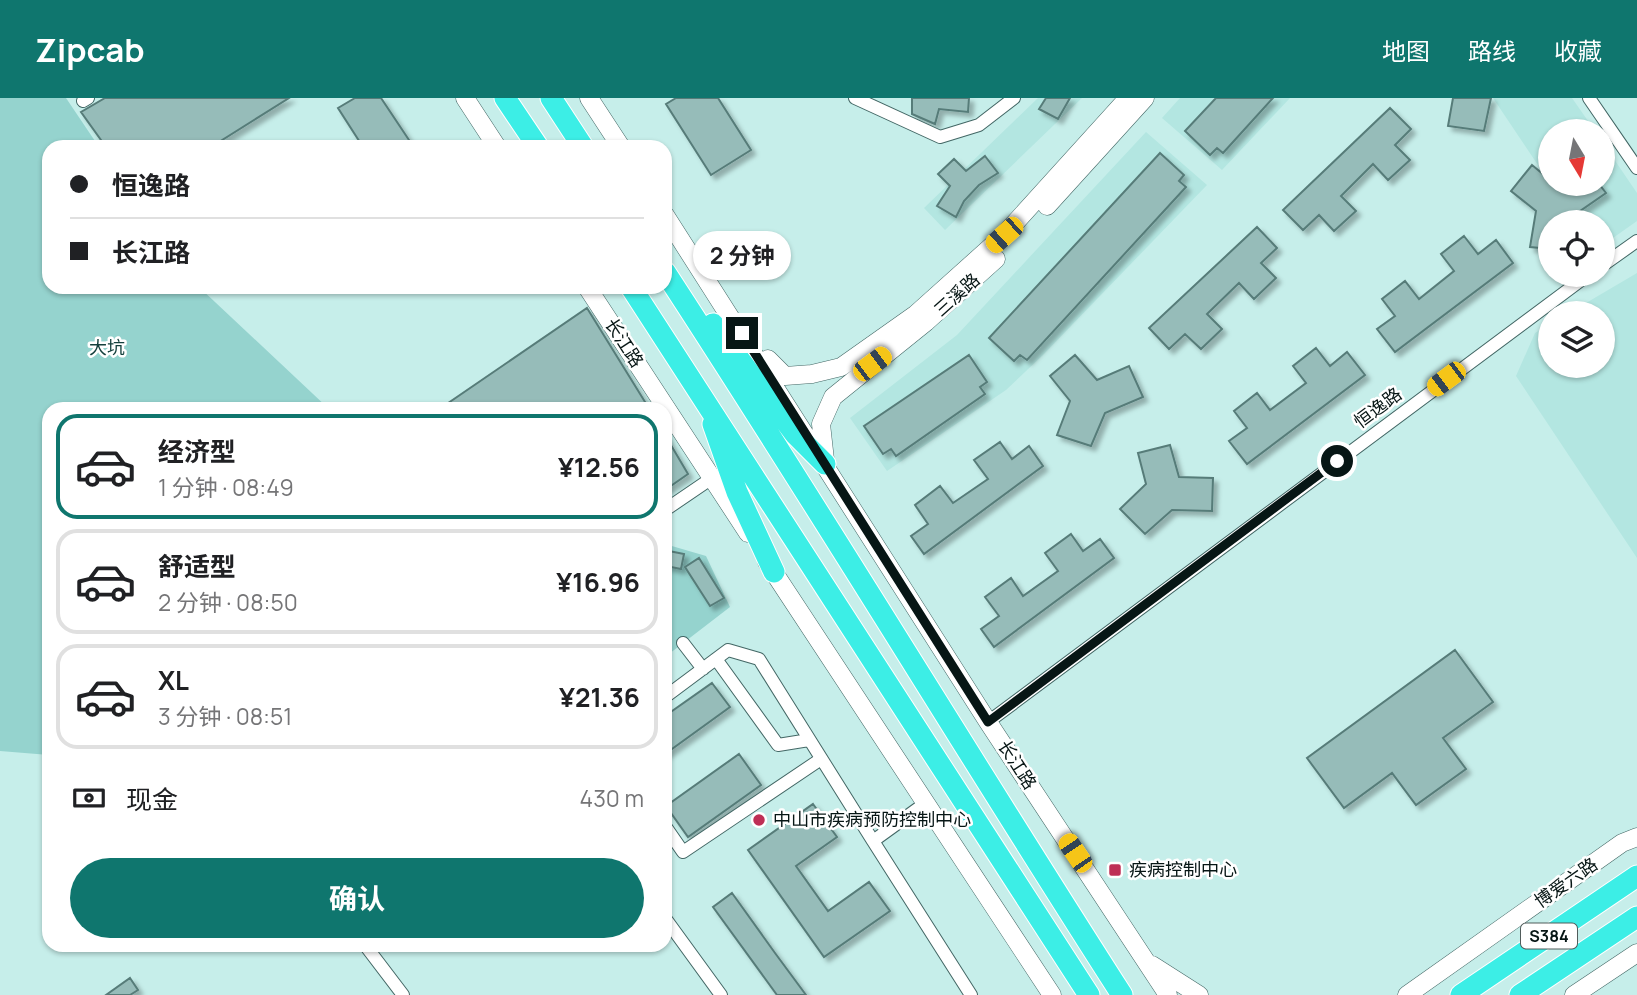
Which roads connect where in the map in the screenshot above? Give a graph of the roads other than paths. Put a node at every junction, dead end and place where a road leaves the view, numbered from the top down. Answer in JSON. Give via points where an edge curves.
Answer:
{"nodes":[{"id":1,"x":465,"y":98,"type":"edge"},
{"id":2,"x":505,"y":98,"type":"edge"},
{"id":3,"x":551,"y":98,"type":"edge"},
{"id":4,"x":589,"y":98,"type":"edge"},
{"id":5,"x":855,"y":98,"type":"edge"},
{"id":6,"x":1014,"y":98,"type":"edge"},
{"id":7,"x":1128,"y":98,"type":"edge"},
{"id":8,"x":1145,"y":98,"type":"edge"},
{"id":9,"x":1589,"y":98,"type":"edge"},
{"id":10,"x":492,"y":140,"type":"edge"},
{"id":11,"x":533,"y":140,"type":"edge"},
{"id":12,"x":578,"y":140,"type":"edge"},
{"id":13,"x":616,"y":140,"type":"edge"},
{"id":14,"x":1637,"y":168,"type":"edge"},
{"id":15,"x":672,"y":226,"type":"edge"},
{"id":16,"x":1637,"y":242,"type":"edge"},
{"id":17,"x":1615,"y":257,"type":"edge"},
{"id":18,"x":672,"y":283,"type":"edge"},
{"id":19,"x":1572,"y":287,"type":"edge"},
{"id":20,"x":592,"y":294,"type":"edge"},
{"id":21,"x":636,"y":294,"type":"edge"},
{"id":22,"x":688,"y":307,"type":"junction"},
{"id":23,"x":742,"y":333,"type":"junction"},
{"id":24,"x":662,"y":402,"type":"edge"},
{"id":25,"x":707,"y":402,"type":"junction"},
{"id":26,"x":672,"y":417,"type":"edge"},
{"id":27,"x":825,"y":464,"type":"junction"},
{"id":28,"x":712,"y":478,"type":"junction"},
{"id":29,"x":672,"y":505,"type":"edge"},
{"id":30,"x":774,"y":572,"type":"junction"},
{"id":31,"x":683,"y":643,"type":"dead end"},
{"id":32,"x":716,"y":659,"type":"junction"},
{"id":33,"x":703,"y":669,"type":"junction"},
{"id":34,"x":672,"y":692,"type":"edge"},
{"id":35,"x":988,"y":722,"type":"junction"},
{"id":36,"x":809,"y":740,"type":"junction"},
{"id":37,"x":821,"y":759,"type":"junction"},
{"id":38,"x":927,"y":802,"type":"junction"},
{"id":39,"x":672,"y":836,"type":"edge"},
{"id":40,"x":1629,"y":840,"type":"edge"},
{"id":41,"x":873,"y":841,"type":"junction"},
{"id":42,"x":1637,"y":876,"type":"edge"},
{"id":43,"x":1637,"y":917,"type":"edge"},
{"id":44,"x":672,"y":928,"type":"edge"},
{"id":45,"x":370,"y":952,"type":"edge"},
{"id":46,"x":1637,"y":953,"type":"edge"},
{"id":47,"x":1147,"y":962,"type":"junction"},
{"id":48,"x":1407,"y":993,"type":"edge"},
{"id":49,"x":403,"y":995,"type":"edge"},
{"id":50,"x":721,"y":995,"type":"edge"},
{"id":51,"x":971,"y":995,"type":"edge"},
{"id":52,"x":1052,"y":995,"type":"edge"},
{"id":53,"x":1089,"y":995,"type":"edge"},
{"id":54,"x":1122,"y":995,"type":"edge"},
{"id":55,"x":1168,"y":995,"type":"edge"},
{"id":56,"x":1199,"y":995,"type":"edge"},
{"id":57,"x":1461,"y":995,"type":"edge"},
{"id":58,"x":1520,"y":995,"type":"edge"},
{"id":59,"x":1574,"y":995,"type":"edge"}],
"edges":[{"from":1,"to":10,"type":"main road"},
{"from":2,"to":11,"type":"highway"},
{"from":3,"to":12,"type":"highway"},
{"from":4,"to":13,"type":"main road"},
{"from":5,"to":6,"type":"street","via":[[940,137],[979,125]]},
{"from":7,"to":23,"type":"main road","name":"三溪路","via":[[1004,235],[916,314],[841,367],[785,376]]},
{"from":8,"to":27,"type":"main road","name":"三溪路","via":[[1014,242],[926,322],[832,397],[821,424]]},
{"from":9,"to":14,"type":"street"},
{"from":15,"to":23,"type":"main road","name":"长江路"},
{"from":16,"to":17,"type":"street"},
{"from":18,"to":22,"type":"highway","name":"长江路"},
{"from":19,"to":35,"type":"street","name":"恒逸路"},
{"from":20,"to":24,"type":"main road","name":"长江路"},
{"from":21,"to":25,"type":"highway","name":"长江路"},
{"from":22,"to":27,"type":"highway","via":[[710,321],[795,434]]},
{"from":22,"to":54,"type":"highway","name":"长江路"},
{"from":23,"to":27,"type":"main road","name":"长江路"},
{"from":25,"to":30,"type":"highway","via":[[719,447]]},
{"from":25,"to":53,"type":"highway","name":"长江路"},
{"from":26,"to":28,"type":"main road","name":"长江路"},
{"from":27,"to":35,"type":"main road","name":"长江路"},
{"from":28,"to":29,"type":"street"},
{"from":28,"to":30,"type":"main road","name":"长江路"},
{"from":30,"to":38,"type":"main road","name":"长江路"},
{"from":31,"to":33,"type":"street"},
{"from":32,"to":33,"type":"street"},
{"from":32,"to":36,"type":"street","via":[[778,745]]},
{"from":32,"to":36,"type":"street","via":[[728,650],[759,659]]},
{"from":33,"to":34,"type":"street"},
{"from":35,"to":47,"type":"main road","name":"长江路"},
{"from":36,"to":37,"type":"street"},
{"from":37,"to":39,"type":"street","via":[[683,852]]},
{"from":37,"to":41,"type":"street"},
{"from":38,"to":41,"type":"street"},
{"from":38,"to":52,"type":"main road","name":"长江路"},
{"from":40,"to":48,"type":"main road","name":"博爱六路"},
{"from":41,"to":51,"type":"street"},
{"from":42,"to":57,"type":"highway","name":"博爱六路","number":"S384"},
{"from":43,"to":58,"type":"highway","number":"S384"},
{"from":44,"to":50,"type":"street"},
{"from":45,"to":49,"type":"street"},
{"from":46,"to":59,"type":"main road"},
{"from":47,"to":55,"type":"main road","name":"长江路"},
{"from":47,"to":56,"type":"main road"}]}
